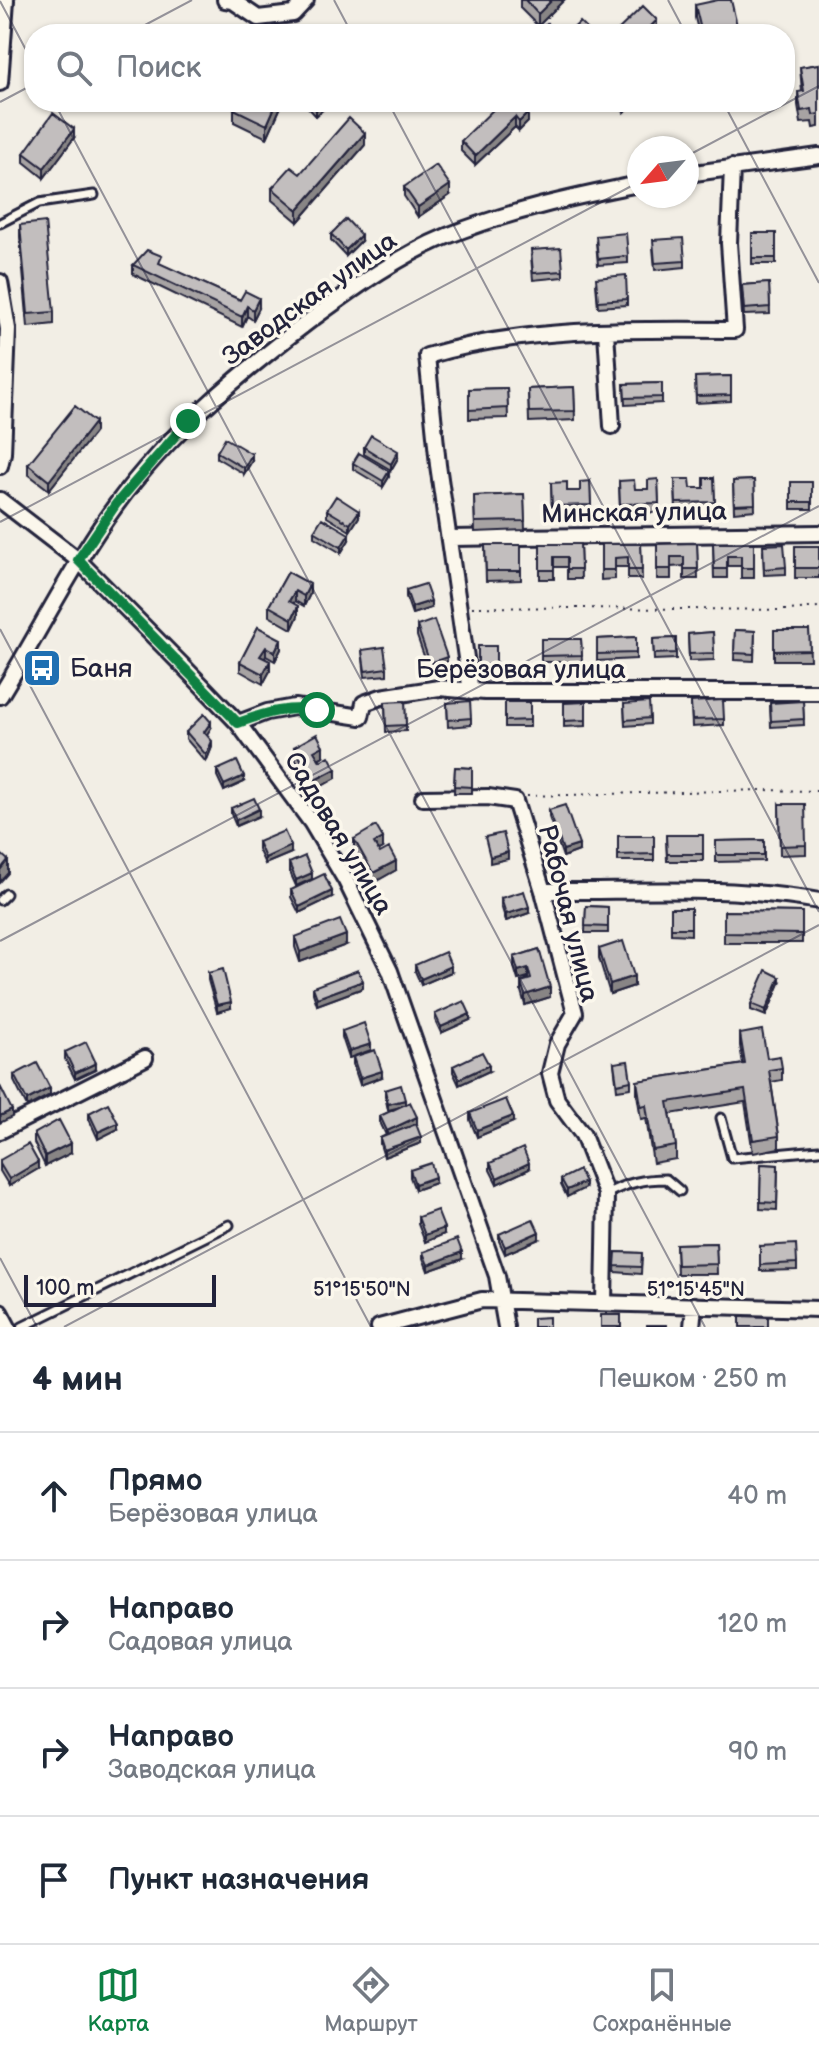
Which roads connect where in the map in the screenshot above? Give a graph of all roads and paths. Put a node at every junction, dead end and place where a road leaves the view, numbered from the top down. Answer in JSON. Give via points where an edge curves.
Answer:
{"nodes":[{"id":1,"x":225,"y":0,"type":"edge"},
{"id":2,"x":306,"y":0,"type":"edge"},
{"id":3,"x":7,"y":1,"type":"edge"},
{"id":4,"x":0,"y":83,"type":"edge"},
{"id":5,"x":819,"y":156,"type":"edge"},
{"id":6,"x":732,"y":167,"type":"junction"},
{"id":7,"x":699,"y":172,"type":"edge"},
{"id":8,"x":627,"y":187,"type":"edge"},
{"id":9,"x":94,"y":195,"type":"dead end"},
{"id":10,"x":0,"y":223,"type":"edge"},
{"id":11,"x":0,"y":282,"type":"edge"},
{"id":12,"x":606,"y":332,"type":"junction"},
{"id":13,"x":612,"y":426,"type":"dead end"},
{"id":14,"x":0,"y":466,"type":"edge"},
{"id":15,"x":0,"y":500,"type":"edge"},
{"id":16,"x":819,"y":533,"type":"edge"},
{"id":17,"x":451,"y":538,"type":"junction"},
{"id":18,"x":78,"y":560,"type":"junction"},
{"id":19,"x":460,"y":607,"type":"junction"},
{"id":20,"x":819,"y":607,"type":"edge"},
{"id":21,"x":471,"y":692,"type":"junction"},
{"id":22,"x":819,"y":692,"type":"edge"},
{"id":23,"x":0,"y":696,"type":"edge"},
{"id":24,"x":238,"y":723,"type":"junction"},
{"id":25,"x":819,"y":791,"type":"edge"},
{"id":26,"x":423,"y":798,"type":"dead end"},
{"id":27,"x":515,"y":801,"type":"junction"},
{"id":28,"x":543,"y":891,"type":"junction"},
{"id":29,"x":819,"y":901,"type":"edge"},
{"id":30,"x":145,"y":1058,"type":"dead end"},
{"id":31,"x":721,"y":1118,"type":"dead end"},
{"id":32,"x":0,"y":1131,"type":"edge"},
{"id":33,"x":819,"y":1150,"type":"edge"},
{"id":34,"x":680,"y":1191,"type":"dead end"},
{"id":35,"x":606,"y":1194,"type":"junction"},
{"id":36,"x":229,"y":1225,"type":"dead end"},
{"id":37,"x":502,"y":1300,"type":"junction"},
{"id":38,"x":604,"y":1303,"type":"junction"},
{"id":39,"x":694,"y":1305,"type":"junction"},
{"id":40,"x":819,"y":1309,"type":"edge"},
{"id":41,"x":0,"y":1312,"type":"edge"},
{"id":42,"x":8,"y":1327,"type":"edge"},
{"id":43,"x":22,"y":1327,"type":"edge"},
{"id":44,"x":379,"y":1327,"type":"edge"},
{"id":45,"x":506,"y":1327,"type":"edge"},
{"id":46,"x":692,"y":1327,"type":"edge"}],
"edges":[{"from":1,"to":2,"type":"street","via":[[258,18],[293,14]]},
{"from":3,"to":4,"type":"street"},
{"from":5,"to":6,"type":"street"},
{"from":6,"to":7,"type":"street"},
{"from":6,"to":12,"type":"street","via":[[729,243],[735,330]]},
{"from":8,"to":18,"type":"street","name":"Заводская улица","via":[[511,213],[446,236],[375,274],[188,421],[116,504]]},
{"from":9,"to":10,"type":"lane","via":[[39,203]]},
{"from":11,"to":14,"type":"street","via":[[8,329]]},
{"from":12,"to":13,"type":"street"},
{"from":12,"to":17,"type":"street","via":[[462,345],[427,356]]},
{"from":15,"to":18,"type":"street","name":"Садовая улица"},
{"from":16,"to":17,"type":"street","name":"Минская улица"},
{"from":17,"to":19,"type":"street"},
{"from":18,"to":23,"type":"street","name":"Заводская улица"},
{"from":18,"to":24,"type":"street","name":"Садовая улица"},
{"from":19,"to":20,"type":"path"},
{"from":19,"to":21,"type":"street"},
{"from":21,"to":22,"type":"street","name":"Берёзовая улица"},
{"from":21,"to":24,"type":"street","name":"Берёзовая улица","via":[[439,688],[381,697],[364,703],[361,717],[295,707]]},
{"from":24,"to":37,"type":"street","name":"Садовая улица","via":[[311,822],[390,971]]},
{"from":25,"to":27,"type":"path","via":[[524,796]]},
{"from":26,"to":27,"type":"street","name":"Рабочая улица"},
{"from":27,"to":28,"type":"street","name":"Рабочая улица"},
{"from":28,"to":29,"type":"street","via":[[738,893]]},
{"from":28,"to":35,"type":"street","name":"Рабочая улица","via":[[575,1013],[557,1044],[550,1073],[557,1100],[583,1135]]},
{"from":30,"to":32,"type":"street"},
{"from":31,"to":33,"type":"lane","via":[[732,1158]]},
{"from":34,"to":35,"type":"lane","via":[[666,1179],[657,1179],[626,1183]]},
{"from":35,"to":38,"type":"street","name":"Рабочая улица"},
{"from":36,"to":43,"type":"lane"},
{"from":37,"to":38,"type":"street"},
{"from":37,"to":44,"type":"street","via":[[482,1300]]},
{"from":37,"to":45,"type":"street","name":"Садовая улица"},
{"from":38,"to":39,"type":"street"},
{"from":39,"to":40,"type":"street"},
{"from":39,"to":46,"type":"street"},
{"from":41,"to":42,"type":"street"}]}
